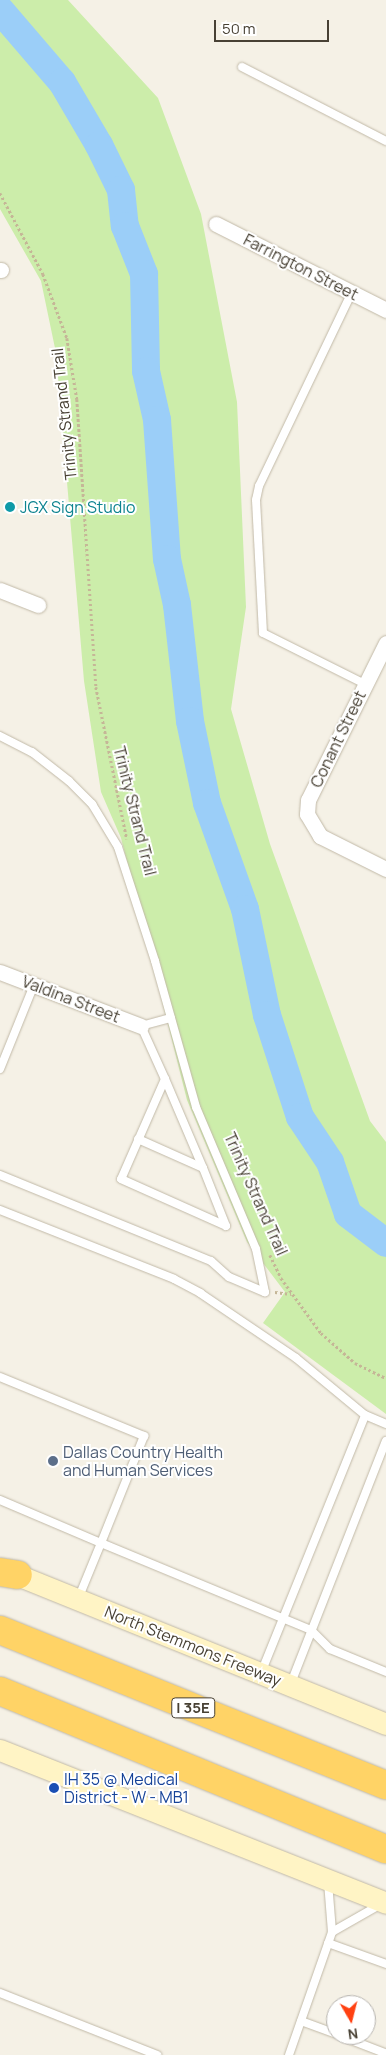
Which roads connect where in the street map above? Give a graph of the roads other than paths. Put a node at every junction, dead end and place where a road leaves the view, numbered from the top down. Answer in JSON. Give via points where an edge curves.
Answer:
{"nodes":[{"id":1,"x":242,"y":67,"type":"dead end"},
{"id":2,"x":386,"y":141,"type":"edge"},
{"id":3,"x":216,"y":224,"type":"dead end"},
{"id":4,"x":352,"y":292,"type":"junction"},
{"id":5,"x":386,"y":310,"type":"edge"},
{"id":6,"x":0,"y":590,"type":"edge"},
{"id":7,"x":38,"y":605,"type":"dead end"},
{"id":8,"x":386,"y":643,"type":"edge"},
{"id":9,"x":365,"y":684,"type":"junction"},
{"id":10,"x":0,"y":736,"type":"edge"},
{"id":11,"x":386,"y":869,"type":"edge"},
{"id":12,"x":0,"y":972,"type":"edge"},
{"id":13,"x":34,"y":985,"type":"junction"},
{"id":14,"x":171,"y":1018,"type":"junction"},
{"id":15,"x":141,"y":1026,"type":"junction"},
{"id":16,"x":0,"y":1069,"type":"edge"},
{"id":17,"x":165,"y":1079,"type":"junction"},
{"id":18,"x":138,"y":1139,"type":"junction"},
{"id":19,"x":203,"y":1168,"type":"junction"},
{"id":20,"x":0,"y":1175,"type":"edge"},
{"id":21,"x":2,"y":1210,"type":"edge"},
{"id":22,"x":0,"y":1219,"type":"edge"},
{"id":23,"x":0,"y":1377,"type":"edge"},
{"id":24,"x":365,"y":1415,"type":"junction"},
{"id":25,"x":386,"y":1424,"type":"edge"},
{"id":26,"x":386,"y":1440,"type":"edge"},
{"id":27,"x":0,"y":1500,"type":"edge"},
{"id":28,"x":101,"y":1543,"type":"junction"},
{"id":29,"x":6,"y":1572,"type":"edge"},
{"id":30,"x":78,"y":1600,"type":"junction"},
{"id":31,"x":283,"y":1619,"type":"junction"},
{"id":32,"x":0,"y":1630,"type":"edge"},
{"id":33,"x":312,"y":1630,"type":"junction"},
{"id":34,"x":386,"y":1672,"type":"edge"},
{"id":35,"x":261,"y":1673,"type":"junction"},
{"id":36,"x":290,"y":1684,"type":"junction"},
{"id":37,"x":0,"y":1690,"type":"edge"},
{"id":38,"x":386,"y":1724,"type":"edge"},
{"id":39,"x":0,"y":1750,"type":"edge"},
{"id":40,"x":386,"y":1785,"type":"edge"},
{"id":41,"x":386,"y":1849,"type":"edge"},
{"id":42,"x":328,"y":1880,"type":"junction"},
{"id":43,"x":385,"y":1903,"type":"edge"},
{"id":44,"x":332,"y":1932,"type":"junction"},
{"id":45,"x":328,"y":1943,"type":"junction"},
{"id":46,"x":386,"y":1964,"type":"edge"},
{"id":47,"x":0,"y":1992,"type":"edge"},
{"id":48,"x":301,"y":2021,"type":"junction"},
{"id":49,"x":326,"y":2031,"type":"edge"},
{"id":50,"x":364,"y":2045,"type":"edge"},
{"id":51,"x":385,"y":2053,"type":"edge"},
{"id":52,"x":157,"y":2055,"type":"edge"},
{"id":53,"x":289,"y":2055,"type":"edge"}],
"edges":[{"from":1,"to":2,"type":"lane"},
{"from":3,"to":4,"type":"street","name":"Farrington Street"},
{"from":4,"to":5,"type":"street","name":"Farrington Street"},
{"from":4,"to":9,"type":"lane","via":[[259,486],[256,500],[263,633]]},
{"from":6,"to":7,"type":"street"},
{"from":8,"to":9,"type":"street","name":"Conant Street"},
{"from":9,"to":11,"type":"street","name":"Conant Street","via":[[308,800],[307,814],[320,836]]},
{"from":10,"to":14,"type":"lane","via":[[32,752],[69,781],[92,804],[110,832],[125,865]]},
{"from":12,"to":13,"type":"street","name":"Valdina Street"},
{"from":13,"to":15,"type":"street","name":"Valdina Street"},
{"from":13,"to":16,"type":"lane"},
{"from":14,"to":15,"type":"lane"},
{"from":14,"to":20,"type":"lane","via":[[196,1107],[256,1249],[265,1292],[229,1277],[211,1261]]},
{"from":15,"to":17,"type":"lane"},
{"from":17,"to":18,"type":"lane"},
{"from":17,"to":19,"type":"lane"},
{"from":18,"to":19,"type":"lane"},
{"from":18,"to":19,"type":"lane","via":[[121,1179],[226,1226]]},
{"from":21,"to":22,"type":"lane"},
{"from":21,"to":24,"type":"lane","via":[[174,1279],[200,1293],[296,1358]]},
{"from":23,"to":28,"type":"lane","via":[[144,1436]]},
{"from":24,"to":25,"type":"lane"},
{"from":24,"to":31,"type":"lane"},
{"from":26,"to":33,"type":"lane"},
{"from":27,"to":28,"type":"lane"},
{"from":28,"to":30,"type":"lane"},
{"from":28,"to":31,"type":"lane"},
{"from":29,"to":30,"type":"main road","name":"North Stemmons Freeway"},
{"from":30,"to":35,"type":"main road","name":"North Stemmons Freeway"},
{"from":31,"to":33,"type":"lane"},
{"from":31,"to":35,"type":"lane"},
{"from":32,"to":40,"type":"highway","number":"I 35E"},
{"from":33,"to":34,"type":"lane","via":[[330,1649]]},
{"from":33,"to":36,"type":"lane"},
{"from":35,"to":36,"type":"main road","name":"North Stemmons Freeway"},
{"from":36,"to":38,"type":"main road","name":"North Stemmons Freeway"},
{"from":37,"to":41,"type":"highway"},
{"from":39,"to":42,"type":"main road"},
{"from":42,"to":43,"type":"main road"},
{"from":42,"to":44,"type":"lane"},
{"from":43,"to":44,"type":"lane"},
{"from":44,"to":45,"type":"lane"},
{"from":45,"to":46,"type":"lane"},
{"from":45,"to":48,"type":"lane"},
{"from":47,"to":52,"type":"lane"},
{"from":48,"to":49,"type":"lane"},
{"from":48,"to":53,"type":"lane"},
{"from":50,"to":51,"type":"lane"}]}
